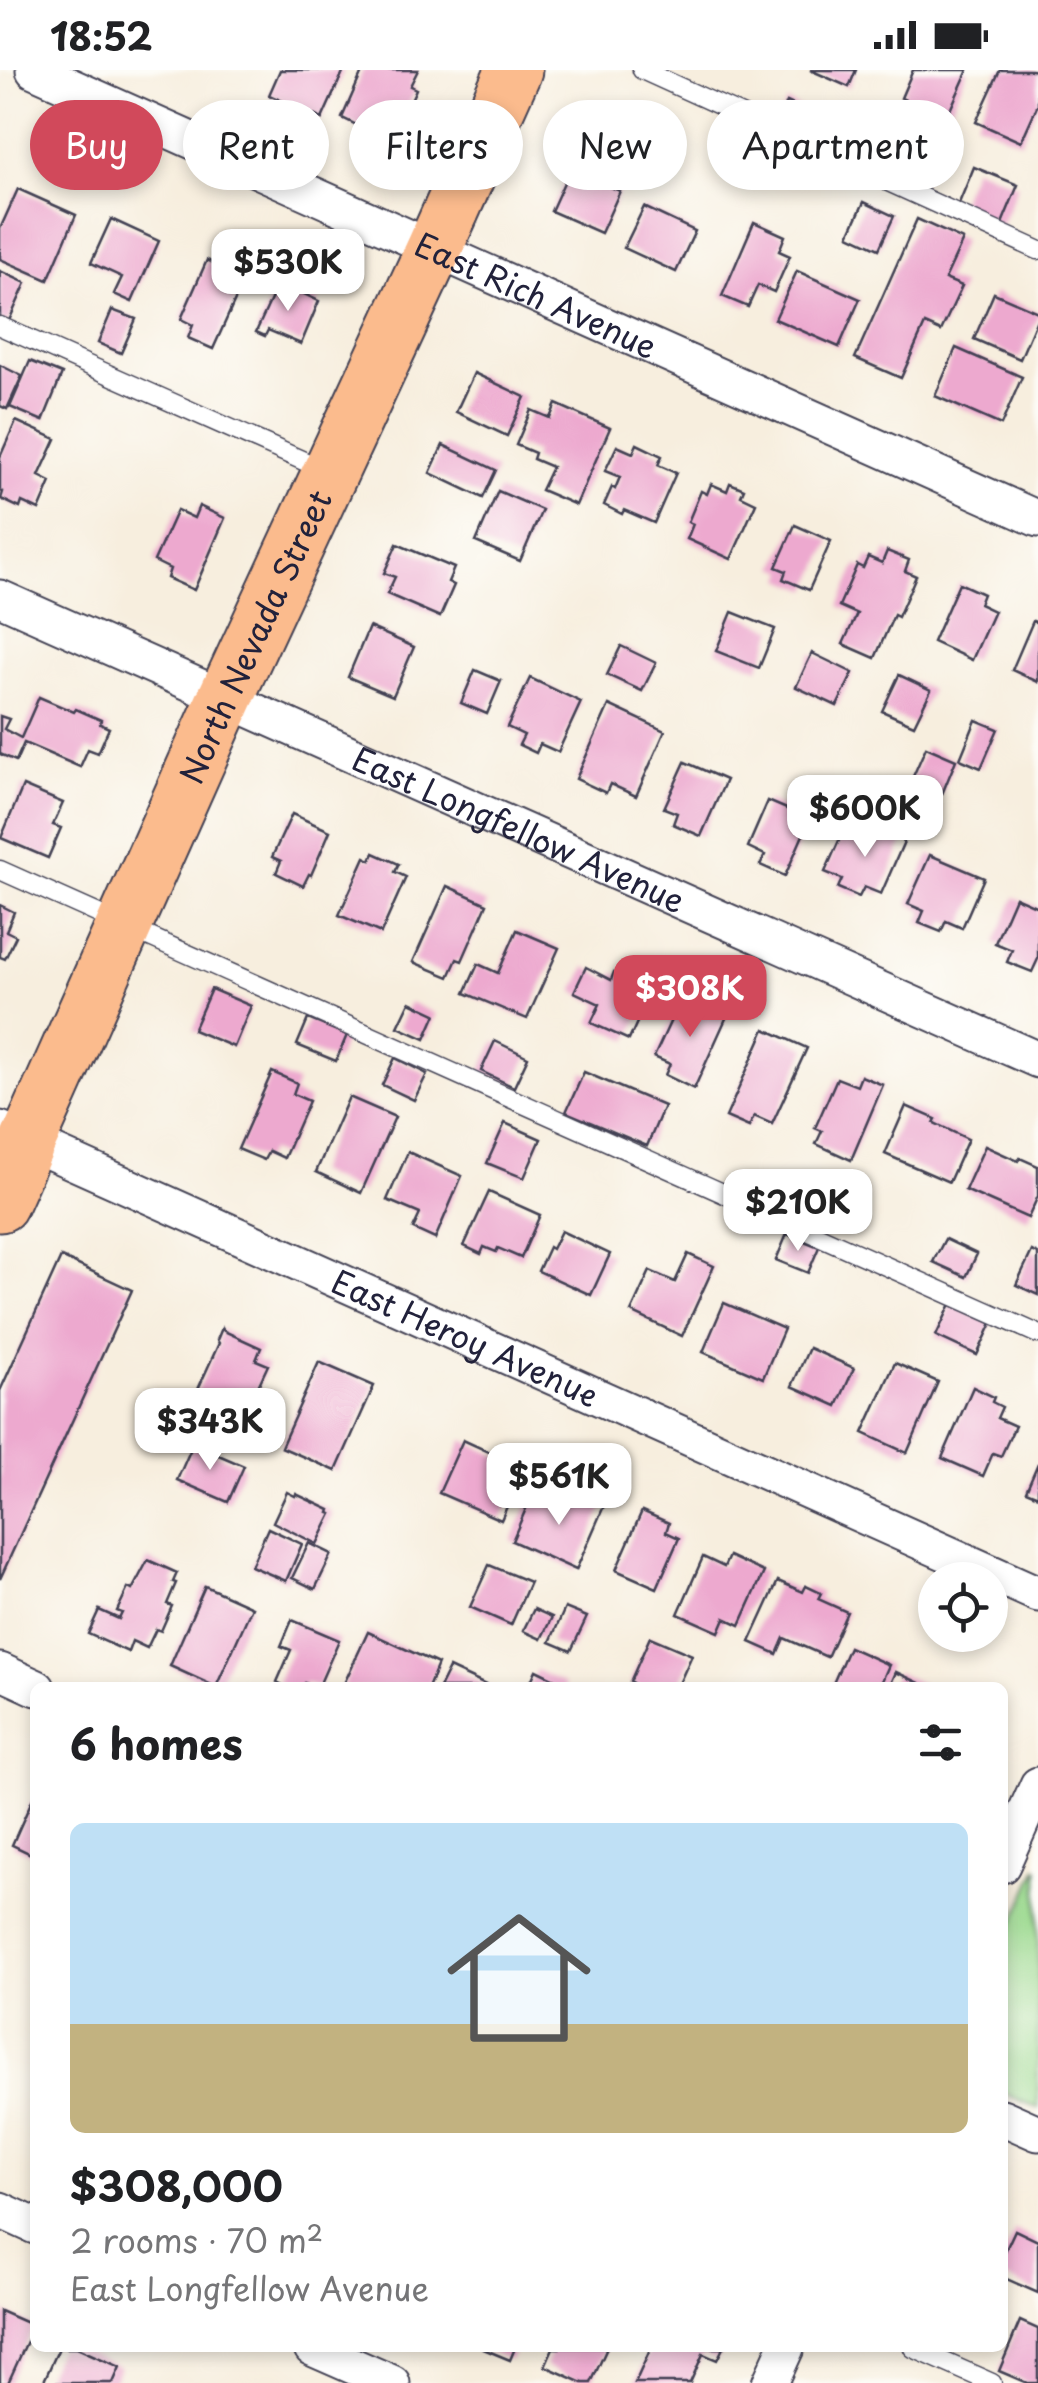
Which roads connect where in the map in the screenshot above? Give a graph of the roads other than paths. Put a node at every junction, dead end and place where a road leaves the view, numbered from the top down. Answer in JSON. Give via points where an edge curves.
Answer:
{"nodes":[{"id":1,"x":34,"y":70,"type":"edge"},
{"id":2,"x":514,"y":70,"type":"edge"},
{"id":3,"x":642,"y":70,"type":"edge"},
{"id":4,"x":434,"y":249,"type":"junction"},
{"id":5,"x":1038,"y":250,"type":"edge"},
{"id":6,"x":0,"y":326,"type":"edge"},
{"id":7,"x":330,"y":472,"type":"junction"},
{"id":8,"x":1038,"y":519,"type":"edge"},
{"id":9,"x":0,"y":598,"type":"edge"},
{"id":10,"x":225,"y":699,"type":"junction"},
{"id":11,"x":0,"y":870,"type":"edge"},
{"id":12,"x":124,"y":926,"type":"junction"},
{"id":13,"x":1038,"y":1060,"type":"edge"},
{"id":14,"x":14,"y":1136,"type":"edge"},
{"id":15,"x":0,"y":1204,"type":"edge"},
{"id":16,"x":1038,"y":1334,"type":"edge"},
{"id":17,"x":1038,"y":1594,"type":"edge"},
{"id":18,"x":0,"y":1671,"type":"edge"},
{"id":19,"x":30,"y":1685,"type":"edge"},
{"id":20,"x":1038,"y":1785,"type":"edge"},
{"id":21,"x":1008,"y":1852,"type":"edge"},
{"id":22,"x":1008,"y":2120,"type":"edge"},
{"id":23,"x":1038,"y":2133,"type":"edge"},
{"id":24,"x":0,"y":2210,"type":"edge"},
{"id":25,"x":30,"y":2224,"type":"edge"},
{"id":26,"x":321,"y":2352,"type":"edge"},
{"id":27,"x":784,"y":2352,"type":"edge"},
{"id":28,"x":922,"y":2352,"type":"edge"},
{"id":29,"x":392,"y":2383,"type":"edge"},
{"id":30,"x":770,"y":2383,"type":"edge"},
{"id":31,"x":992,"y":2383,"type":"edge"}],
"edges":[{"from":1,"to":4,"type":"street","name":"East Rich Avenue"},
{"from":2,"to":4,"type":"main road","name":"North Nevada Street"},
{"from":3,"to":5,"type":"lane"},
{"from":4,"to":7,"type":"main road","name":"North Nevada Street"},
{"from":4,"to":8,"type":"street","name":"East Rich Avenue"},
{"from":6,"to":7,"type":"lane"},
{"from":7,"to":10,"type":"main road","name":"North Nevada Street"},
{"from":9,"to":10,"type":"street","name":"East Longfellow Avenue"},
{"from":10,"to":12,"type":"main road","name":"North Nevada Street"},
{"from":10,"to":13,"type":"street","name":"East Longfellow Avenue"},
{"from":11,"to":12,"type":"lane"},
{"from":12,"to":14,"type":"main road","name":"North Nevada Street"},
{"from":12,"to":16,"type":"lane"},
{"from":14,"to":15,"type":"main road","name":"North Nevada Street"},
{"from":14,"to":17,"type":"street","name":"East Heroy Avenue"},
{"from":18,"to":19,"type":"street"},
{"from":20,"to":21,"type":"street"},
{"from":22,"to":23,"type":"street"},
{"from":24,"to":25,"type":"street"},
{"from":26,"to":29,"type":"street"},
{"from":27,"to":30,"type":"street"},
{"from":28,"to":31,"type":"lane"}]}
